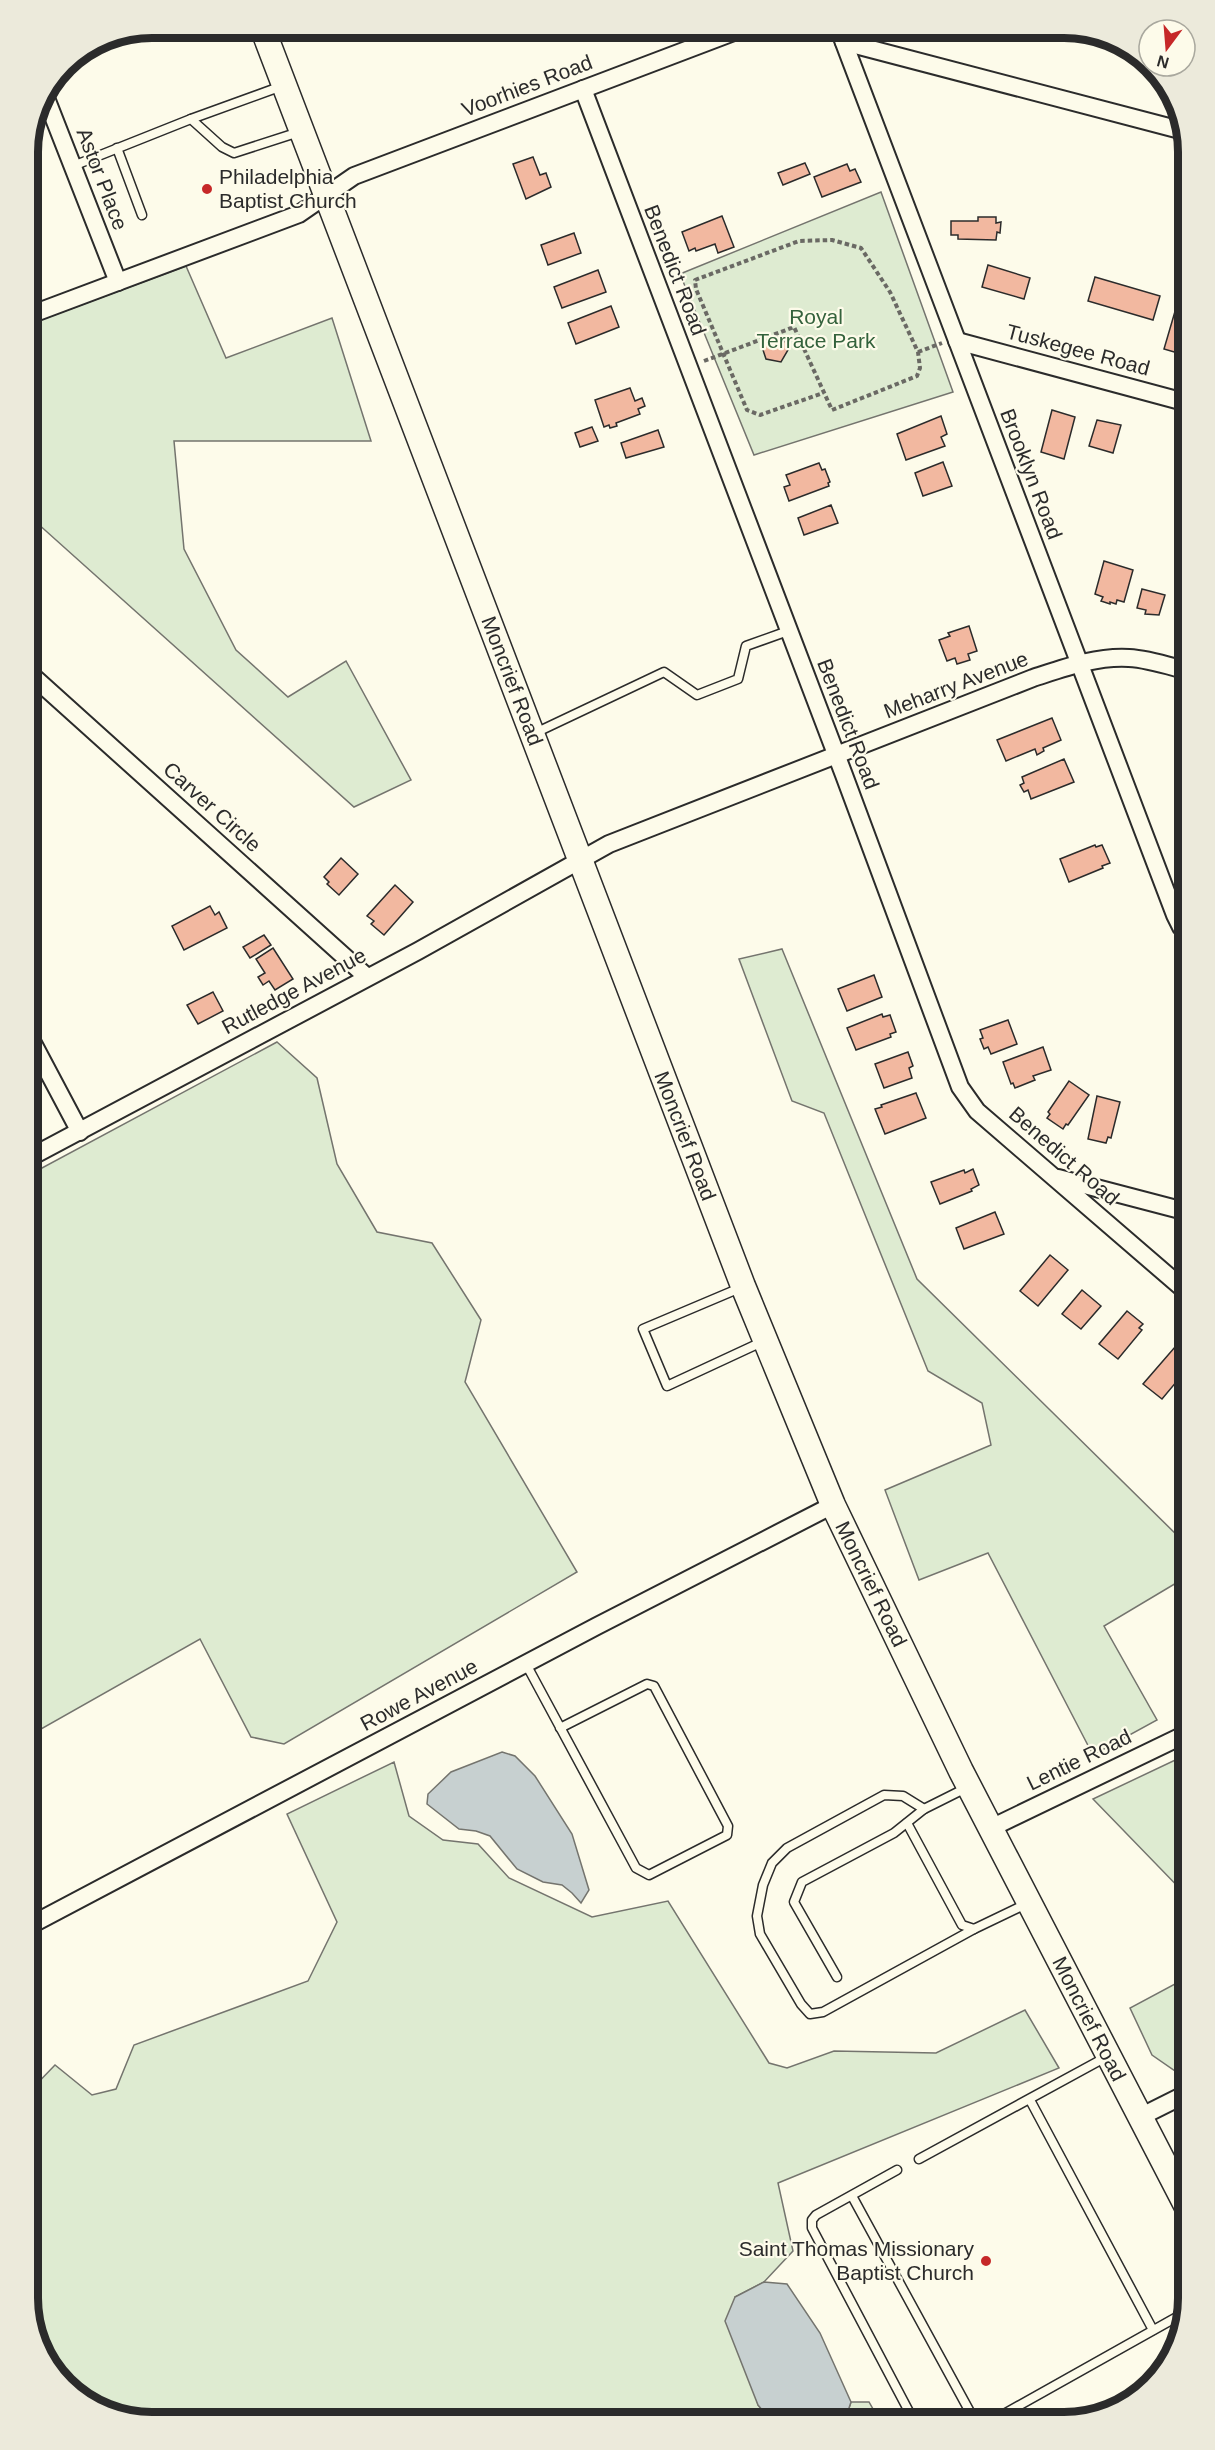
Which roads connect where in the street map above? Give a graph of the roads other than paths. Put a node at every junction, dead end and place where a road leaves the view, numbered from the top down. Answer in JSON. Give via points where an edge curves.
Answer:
{"nodes":[{"id":1,"x":266,"y":38,"type":"edge"},
{"id":2,"x":718,"y":38,"type":"edge"},
{"id":3,"x":842,"y":38,"type":"edge"},
{"id":4,"x":852,"y":38,"type":"edge"},
{"id":5,"x":285,"y":85,"type":"junction"},
{"id":6,"x":583,"y":89,"type":"junction"},
{"id":7,"x":48,"y":104,"type":"edge"},
{"id":8,"x":191,"y":119,"type":"junction"},
{"id":9,"x":1175,"y":128,"type":"edge"},
{"id":10,"x":302,"y":131,"type":"junction"},
{"id":11,"x":117,"y":148,"type":"junction"},
{"id":12,"x":73,"y":166,"type":"junction"},
{"id":13,"x":327,"y":196,"type":"junction"},
{"id":14,"x":142,"y":215,"type":"dead end"},
{"id":15,"x":118,"y":282,"type":"junction"},
{"id":16,"x":38,"y":312,"type":"edge"},
{"id":17,"x":951,"y":342,"type":"junction"},
{"id":18,"x":1178,"y":400,"type":"edge"},
{"id":19,"x":788,"y":631,"type":"junction"},
{"id":20,"x":1079,"y":664,"type":"junction"},
{"id":21,"x":1178,"y":668,"type":"edge"},
{"id":22,"x":38,"y":681,"type":"edge"},
{"id":23,"x":532,"y":734,"type":"junction"},
{"id":24,"x":837,"y":755,"type":"junction"},
{"id":25,"x":581,"y":861,"type":"junction"},
{"id":26,"x":1178,"y":921,"type":"edge"},
{"id":27,"x":367,"y":977,"type":"junction"},
{"id":28,"x":38,"y":1053,"type":"edge"},
{"id":29,"x":80,"y":1132,"type":"junction"},
{"id":30,"x":38,"y":1153,"type":"edge"},
{"id":31,"x":1054,"y":1177,"type":"junction"},
{"id":32,"x":1178,"y":1209,"type":"edge"},
{"id":33,"x":1178,"y":1284,"type":"edge"},
{"id":34,"x":743,"y":1286,"type":"junction"},
{"id":35,"x":765,"y":1340,"type":"junction"},
{"id":36,"x":833,"y":1505,"type":"junction"},
{"id":37,"x":526,"y":1664,"type":"junction"},
{"id":38,"x":560,"y":1728,"type":"junction"},
{"id":39,"x":1178,"y":1738,"type":"edge"},
{"id":40,"x":969,"y":1786,"type":"junction"},
{"id":41,"x":924,"y":1809,"type":"junction"},
{"id":42,"x":907,"y":1823,"type":"junction"},
{"id":43,"x":991,"y":1828,"type":"junction"},
{"id":44,"x":1029,"y":1902,"type":"junction"},
{"id":45,"x":38,"y":1921,"type":"edge"},
{"id":46,"x":974,"y":1929,"type":"junction"},
{"id":47,"x":837,"y":1977,"type":"dead end"},
{"id":48,"x":1108,"y":2055,"type":"junction"},
{"id":49,"x":1178,"y":2098,"type":"edge"},
{"id":50,"x":1030,"y":2100,"type":"junction"},
{"id":51,"x":1140,"y":2117,"type":"junction"},
{"id":52,"x":919,"y":2159,"type":"dead end"},
{"id":53,"x":897,"y":2170,"type":"dead end"},
{"id":54,"x":1178,"y":2190,"type":"edge"},
{"id":55,"x":852,"y":2196,"type":"junction"},
{"id":56,"x":1176,"y":2317,"type":"edge"},
{"id":57,"x":1153,"y":2330,"type":"junction"},
{"id":58,"x":909,"y":2412,"type":"edge"},
{"id":59,"x":970,"y":2412,"type":"edge"},
{"id":60,"x":1008,"y":2412,"type":"edge"}],
"edges":[{"from":1,"to":5,"type":"main road","name":"Moncrief Road"},
{"from":2,"to":6,"type":"street","name":"Voorhies Road"},
{"from":3,"to":17,"type":"street","name":"Brooklyn Road"},
{"from":4,"to":9,"type":"street"},
{"from":5,"to":8,"type":"lane"},
{"from":5,"to":10,"type":"main road","name":"Moncrief Road"},
{"from":6,"to":13,"type":"street","name":"Voorhies Road","via":[[354,176]]},
{"from":6,"to":19,"type":"street","name":"Benedict Road"},
{"from":7,"to":12,"type":"street","name":"Astor Place"},
{"from":8,"to":10,"type":"lane","via":[[234,153]]},
{"from":8,"to":11,"type":"lane"},
{"from":10,"to":13,"type":"main road","name":"Moncrief Road"},
{"from":11,"to":12,"type":"lane"},
{"from":11,"to":14,"type":"lane"},
{"from":12,"to":15,"type":"street","name":"Astor Place"},
{"from":13,"to":15,"type":"street","name":"Voorhies Road","via":[[299,214]]},
{"from":13,"to":23,"type":"main road","name":"Moncrief Road"},
{"from":15,"to":16,"type":"street","name":"Voorhies Road"},
{"from":17,"to":18,"type":"street","name":"Tuskegee Road"},
{"from":17,"to":20,"type":"street","name":"Brooklyn Road"},
{"from":19,"to":23,"type":"lane","via":[[746,646],[738,679],[697,695],[664,672]]},
{"from":19,"to":24,"type":"street","name":"Benedict Road"},
{"from":20,"to":21,"type":"street","name":"Meharry Avenue","via":[[1127,658]]},
{"from":20,"to":24,"type":"street","name":"Meharry Avenue"},
{"from":20,"to":26,"type":"street","name":"Brooklyn Road"},
{"from":22,"to":27,"type":"street","name":"Carver Circle"},
{"from":23,"to":25,"type":"main road","name":"Moncrief Road"},
{"from":24,"to":25,"type":"street","name":"Meharry Avenue","via":[[609,844]]},
{"from":24,"to":31,"type":"street","name":"Benedict Road","via":[[960,1087],[977,1111]]},
{"from":25,"to":27,"type":"street","name":"Rutledge Avenue"},
{"from":25,"to":34,"type":"main road","name":"Moncrief Road"},
{"from":27,"to":29,"type":"street","name":"Rutledge Avenue"},
{"from":28,"to":29,"type":"street"},
{"from":29,"to":30,"type":"street","name":"Rutledge Avenue"},
{"from":31,"to":32,"type":"street"},
{"from":31,"to":33,"type":"street","name":"Benedict Road"},
{"from":34,"to":35,"type":"main road","name":"Moncrief Road"},
{"from":34,"to":35,"type":"lane","via":[[643,1329],[667,1386]]},
{"from":35,"to":36,"type":"main road","name":"Moncrief Road"},
{"from":36,"to":37,"type":"street","name":"Rowe Avenue"},
{"from":36,"to":40,"type":"main road","name":"Moncrief Road"},
{"from":37,"to":38,"type":"lane"},
{"from":37,"to":45,"type":"street","name":"Rowe Avenue"},
{"from":38,"to":38,"type":"lane","via":[[636,1868],[650,1875],[727,1835],[728,1826],[654,1686],[646,1684]]},
{"from":39,"to":43,"type":"street","name":"Lentie Road"},
{"from":40,"to":41,"type":"lane"},
{"from":40,"to":43,"type":"main road","name":"Moncrief Road"},
{"from":41,"to":42,"type":"lane"},
{"from":41,"to":46,"type":"lane","via":[[903,1796],[884,1795],[787,1848],[772,1863],[762,1885],[757,1916],[760,1934],[810,2014],[823,2012]]},
{"from":42,"to":46,"type":"lane","via":[[962,1925]]},
{"from":42,"to":47,"type":"lane","via":[[802,1882],[794,1902]]},
{"from":43,"to":44,"type":"main road","name":"Moncrief Road"},
{"from":44,"to":46,"type":"lane"},
{"from":44,"to":48,"type":"main road","name":"Moncrief Road"},
{"from":48,"to":50,"type":"lane"},
{"from":48,"to":51,"type":"main road","name":"Moncrief Road"},
{"from":49,"to":51,"type":"street"},
{"from":50,"to":52,"type":"lane"},
{"from":50,"to":57,"type":"lane"},
{"from":51,"to":54,"type":"main road","name":"Moncrief Road"},
{"from":53,"to":55,"type":"lane"},
{"from":55,"to":58,"type":"lane","via":[[816,2215],[812,2228]]},
{"from":55,"to":59,"type":"lane"},
{"from":56,"to":57,"type":"lane"},
{"from":57,"to":60,"type":"lane"}]}
